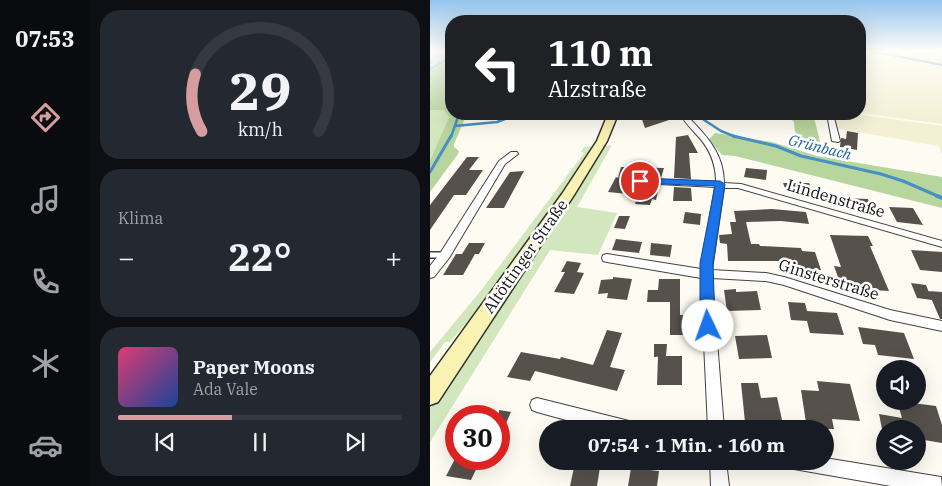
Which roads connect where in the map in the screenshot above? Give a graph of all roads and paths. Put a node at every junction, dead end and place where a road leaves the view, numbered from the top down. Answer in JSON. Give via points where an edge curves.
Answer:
{"nodes":[{"id":1,"x":611,"y":120,"type":"edge"},
{"id":2,"x":687,"y":120,"type":"edge"},
{"id":3,"x":831,"y":120,"type":"edge"},
{"id":4,"x":836,"y":141,"type":"dead end"},
{"id":5,"x":514,"y":154,"type":"dead end"},
{"id":6,"x":640,"y":181,"type":"dead end"},
{"id":7,"x":720,"y":184,"type":"junction"},
{"id":8,"x":942,"y":244,"type":"edge"},
{"id":9,"x":445,"y":254,"type":"junction"},
{"id":10,"x":430,"y":255,"type":"edge"},
{"id":11,"x":606,"y":258,"type":"dead end"},
{"id":12,"x":430,"y":274,"type":"edge"},
{"id":13,"x":706,"y":274,"type":"junction"},
{"id":14,"x":942,"y":326,"type":"edge"},
{"id":15,"x":430,"y":394,"type":"edge"},
{"id":16,"x":537,"y":405,"type":"dead end"},
{"id":17,"x":594,"y":420,"type":"edge"},
{"id":18,"x":715,"y":420,"type":"edge"},
{"id":19,"x":834,"y":468,"type":"edge"},
{"id":20,"x":719,"y":470,"type":"edge"},
{"id":21,"x":720,"y":486,"type":"edge"},
{"id":22,"x":941,"y":486,"type":"edge"}],
"edges":[{"from":1,"to":15,"type":"main road","name":"Altöttinger Straße","via":[[602,141],[568,194]]},
{"from":2,"to":7,"type":"street","via":[[718,158]]},
{"from":3,"to":4,"type":"street"},
{"from":5,"to":9,"type":"street","via":[[502,163]]},
{"from":6,"to":7,"type":"street","name":"Lindenstraße"},
{"from":7,"to":8,"type":"street","name":"Lindenstraße","via":[[738,186]]},
{"from":7,"to":13,"type":"street"},
{"from":9,"to":10,"type":"lane"},
{"from":9,"to":12,"type":"street"},
{"from":11,"to":13,"type":"street","name":"Ginsterstraße"},
{"from":13,"to":14,"type":"street","name":"Ginsterstraße","via":[[784,281],[890,315]]},
{"from":13,"to":18,"type":"street"},
{"from":16,"to":17,"type":"street"},
{"from":19,"to":22,"type":"street"},
{"from":20,"to":21,"type":"street"}]}
